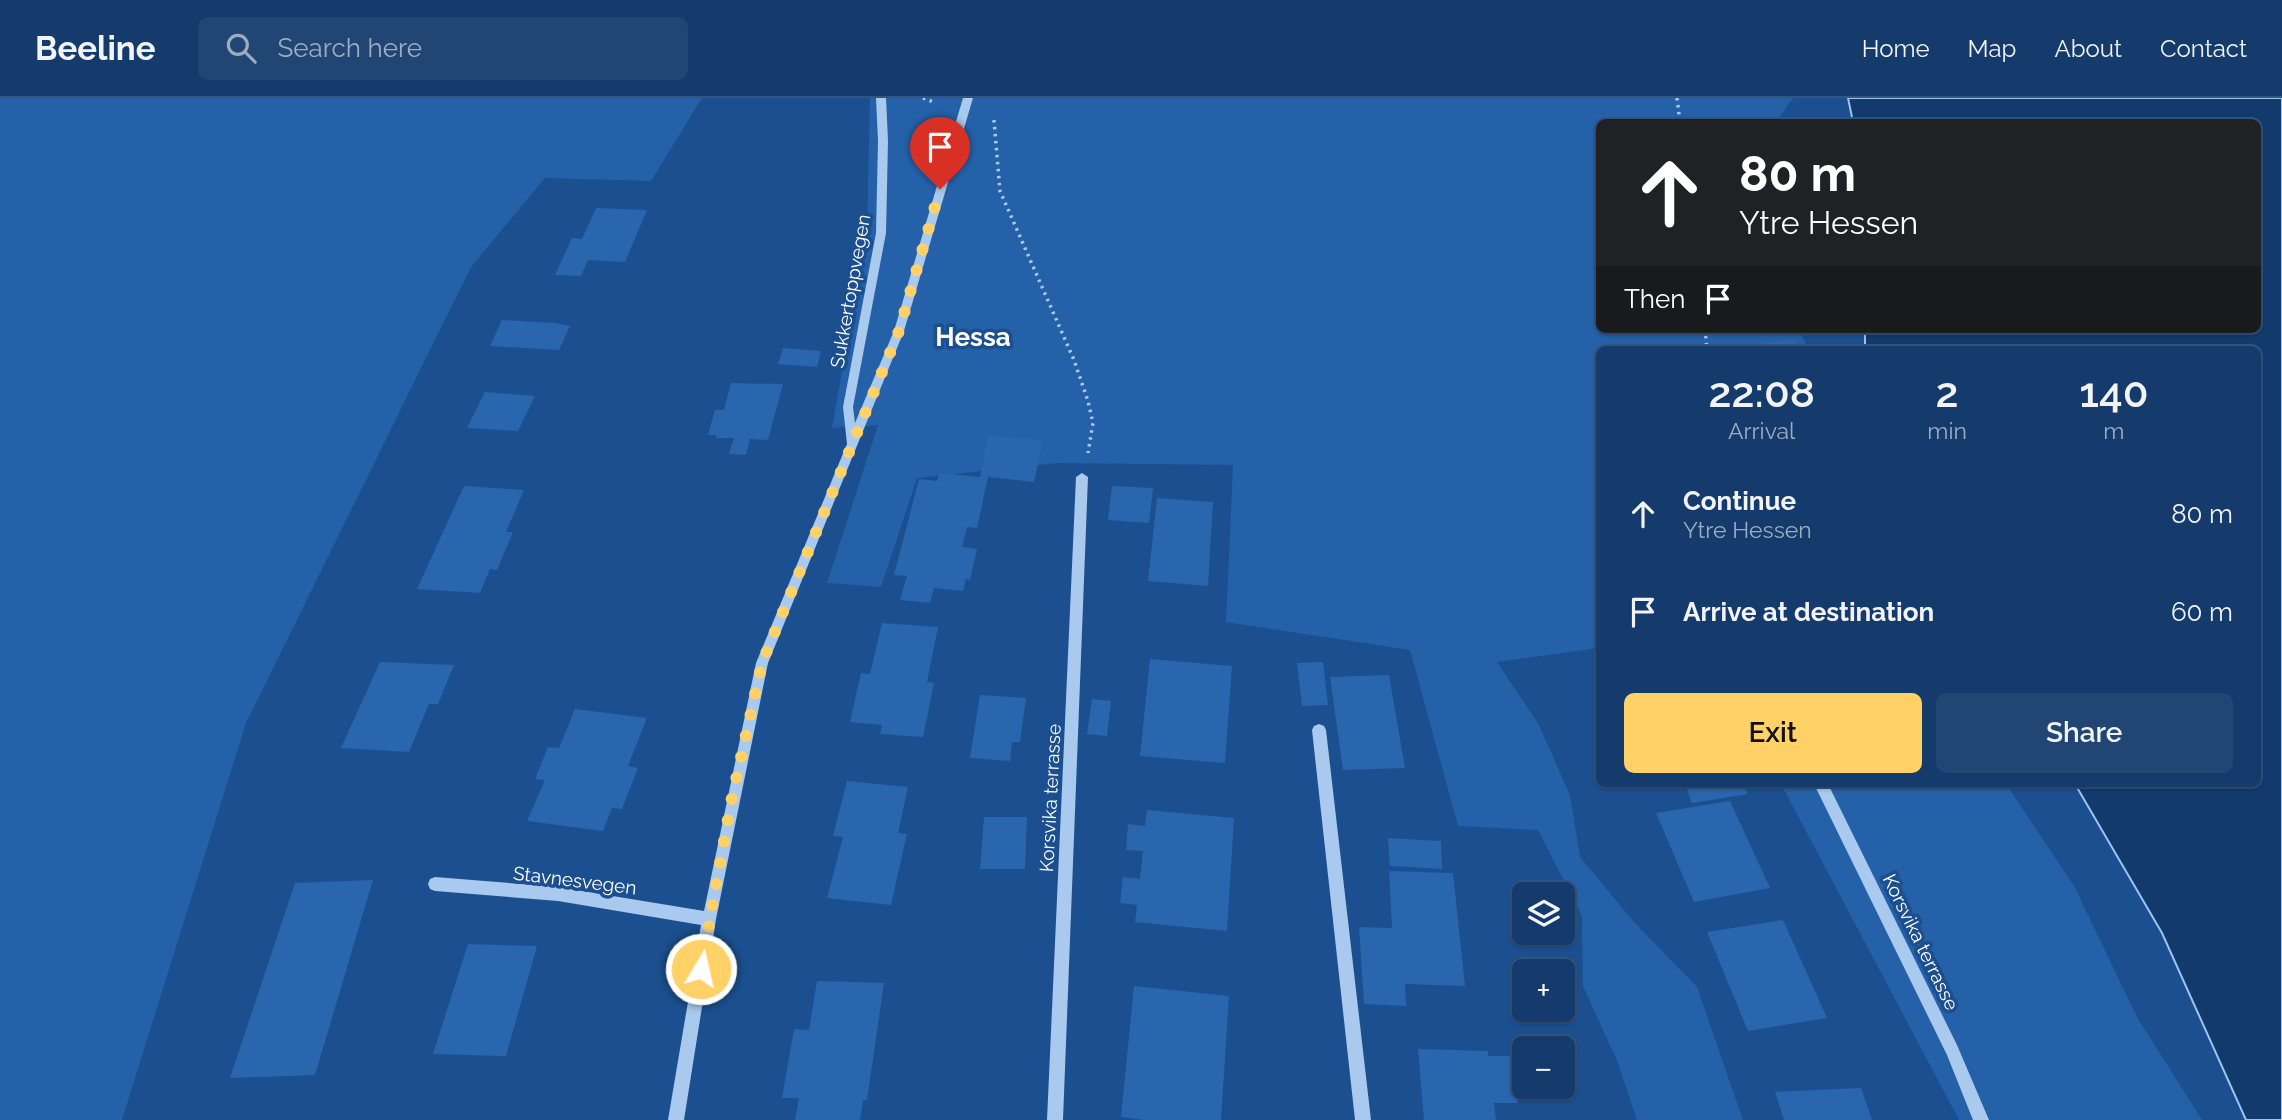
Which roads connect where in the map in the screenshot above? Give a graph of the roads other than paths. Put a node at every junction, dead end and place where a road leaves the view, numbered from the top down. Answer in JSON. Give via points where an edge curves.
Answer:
{"nodes":[{"id":1,"x":881,"y":98,"type":"edge"},
{"id":2,"x":968,"y":98,"type":"edge"},
{"id":3,"x":853,"y":446,"type":"junction"},
{"id":4,"x":1082,"y":477,"type":"road end"},
{"id":5,"x":1319,"y":730,"type":"dead end"},
{"id":6,"x":1822,"y":787,"type":"edge"},
{"id":7,"x":435,"y":884,"type":"dead end"},
{"id":8,"x":709,"y":919,"type":"junction"},
{"id":9,"x":676,"y":1120,"type":"edge"},
{"id":10,"x":1055,"y":1120,"type":"edge"},
{"id":11,"x":1363,"y":1120,"type":"edge"},
{"id":12,"x":1981,"y":1120,"type":"edge"}],
"edges":[{"from":1,"to":3,"type":"street","name":"Sukkertoppvegen","via":[[881,233],[848,407]]},
{"from":2,"to":3,"type":"street","via":[[899,331]]},
{"from":3,"to":8,"type":"street","via":[[762,663]]},
{"from":4,"to":10,"type":"street","name":"Korsvika terrasse"},
{"from":5,"to":11,"type":"street"},
{"from":6,"to":12,"type":"street","name":"Korsvika terrasse","via":[[1952,1050]]},
{"from":7,"to":8,"type":"street","name":"Stavnesvegen","via":[[558,894]]},
{"from":8,"to":9,"type":"street"}]}
